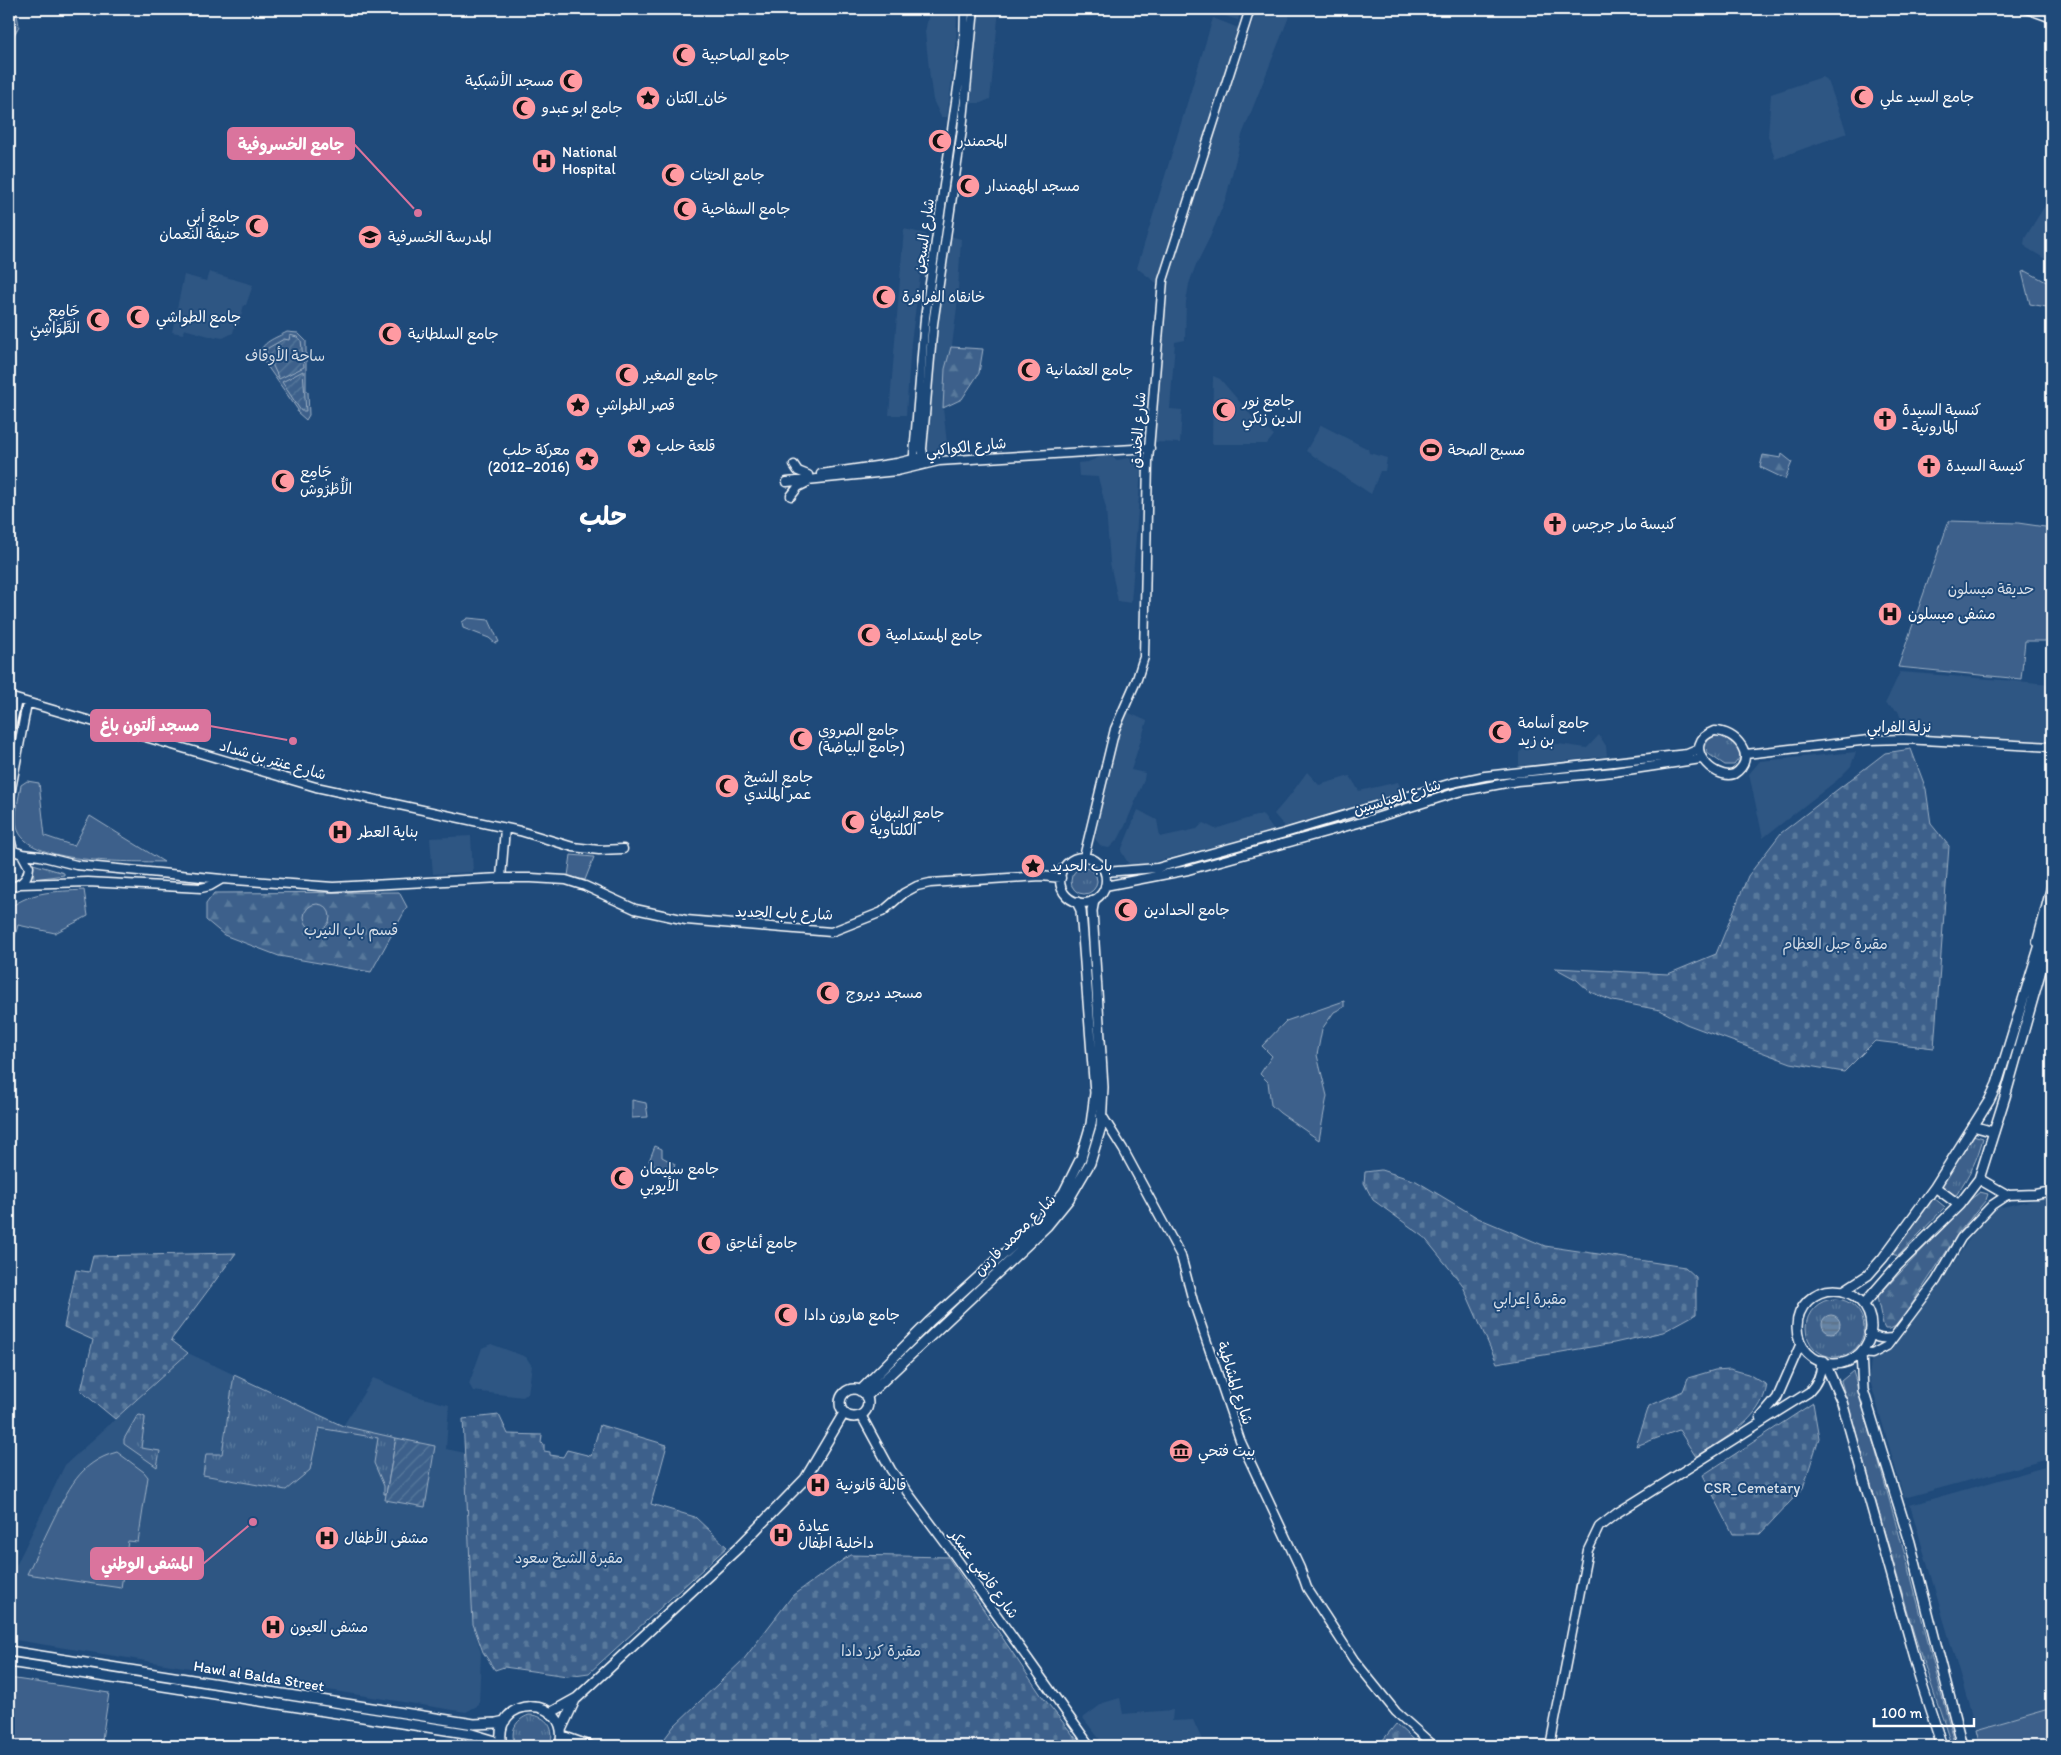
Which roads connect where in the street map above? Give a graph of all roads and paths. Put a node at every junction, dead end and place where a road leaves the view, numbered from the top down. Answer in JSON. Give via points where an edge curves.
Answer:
{"nodes":[{"id":1,"x":966,"y":9,"type":"edge"},
{"id":2,"x":974,"y":9,"type":"edge"},
{"id":3,"x":1250,"y":9,"type":"edge"},
{"id":4,"x":2027,"y":9,"type":"edge"},
{"id":5,"x":2052,"y":18,"type":"edge"},
{"id":6,"x":1150,"y":448,"type":"junction"},
{"id":7,"x":924,"y":460,"type":"junction"},
{"id":8,"x":914,"y":463,"type":"junction"},
{"id":9,"x":794,"y":465,"type":"dead end"},
{"id":10,"x":810,"y":478,"type":"junction"},
{"id":11,"x":787,"y":480,"type":"dead end"},
{"id":12,"x":791,"y":496,"type":"dead end"},
{"id":13,"x":13,"y":699,"type":"edge"},
{"id":14,"x":27,"y":703,"type":"junction"},
{"id":15,"x":9,"y":737,"type":"edge"},
{"id":16,"x":2052,"y":747,"type":"edge"},
{"id":17,"x":1699,"y":749,"type":"junction"},
{"id":18,"x":1746,"y":754,"type":"junction"},
{"id":19,"x":1701,"y":759,"type":"junction"},
{"id":20,"x":9,"y":800,"type":"edge"},
{"id":21,"x":505,"y":828,"type":"junction"},
{"id":22,"x":9,"y":835,"type":"edge"},
{"id":23,"x":623,"y":849,"type":"dead end"},
{"id":24,"x":11,"y":850,"type":"edge"},
{"id":25,"x":22,"y":854,"type":"junction"},
{"id":26,"x":1084,"y":857,"type":"junction"},
{"id":27,"x":1105,"y":872,"type":"junction"},
{"id":28,"x":501,"y":878,"type":"junction"},
{"id":29,"x":1061,"y":878,"type":"junction"},
{"id":30,"x":222,"y":879,"type":"junction"},
{"id":31,"x":20,"y":884,"type":"junction"},
{"id":32,"x":2052,"y":884,"type":"edge"},
{"id":33,"x":1105,"y":886,"type":"junction"},
{"id":34,"x":9,"y":887,"type":"edge"},
{"id":35,"x":1094,"y":900,"type":"junction"},
{"id":36,"x":1077,"y":902,"type":"junction"},
{"id":37,"x":2052,"y":906,"type":"edge"},
{"id":38,"x":2052,"y":931,"type":"edge"},
{"id":39,"x":2052,"y":944,"type":"edge"},
{"id":40,"x":2038,"y":966,"type":"junction"},
{"id":41,"x":2011,"y":1039,"type":"junction"},
{"id":42,"x":2021,"y":1042,"type":"junction"},
{"id":43,"x":1994,"y":1092,"type":"junction"},
{"id":44,"x":2005,"y":1097,"type":"junction"},
{"id":45,"x":1100,"y":1112,"type":"junction"},
{"id":46,"x":1973,"y":1126,"type":"junction"},
{"id":47,"x":1994,"y":1132,"type":"junction"},
{"id":48,"x":1979,"y":1179,"type":"junction"},
{"id":49,"x":1935,"y":1187,"type":"junction"},
{"id":50,"x":2052,"y":1191,"type":"edge"},
{"id":51,"x":2007,"y":1195,"type":"junction"},
{"id":52,"x":1959,"y":1205,"type":"junction"},
{"id":53,"x":1844,"y":1290,"type":"junction"},
{"id":54,"x":1864,"y":1304,"type":"junction"},
{"id":55,"x":1869,"y":1333,"type":"junction"},
{"id":56,"x":1893,"y":1338,"type":"junction"},
{"id":57,"x":1801,"y":1343,"type":"junction"},
{"id":58,"x":1861,"y":1353,"type":"junction"},
{"id":59,"x":1823,"y":1360,"type":"junction"},
{"id":60,"x":863,"y":1394,"type":"junction"},
{"id":61,"x":844,"y":1413,"type":"junction"},
{"id":62,"x":858,"y":1416,"type":"junction"},
{"id":63,"x":1754,"y":1426,"type":"junction"},
{"id":64,"x":834,"y":1432,"type":"junction"},
{"id":65,"x":9,"y":1651,"type":"edge"},
{"id":66,"x":9,"y":1662,"type":"edge"},
{"id":67,"x":577,"y":1698,"type":"junction"},
{"id":68,"x":550,"y":1712,"type":"junction"},
{"id":69,"x":505,"y":1721,"type":"junction"},
{"id":70,"x":561,"y":1733,"type":"junction"},
{"id":71,"x":501,"y":1746,"type":"edge"},
{"id":72,"x":560,"y":1746,"type":"edge"},
{"id":73,"x":590,"y":1746,"type":"edge"},
{"id":74,"x":1090,"y":1746,"type":"edge"},
{"id":75,"x":1434,"y":1746,"type":"edge"},
{"id":76,"x":1550,"y":1746,"type":"edge"},
{"id":77,"x":1942,"y":1746,"type":"edge"},
{"id":78,"x":1961,"y":1746,"type":"edge"}],
"edges":[{"from":1,"to":8,"type":"main road","name":"شارع السجن","via":[[925,318]]},
{"from":2,"to":7,"type":"main road","name":"شارع السجن","via":[[962,130],[933,324]]},
{"from":3,"to":6,"type":"main road","name":"شارع الخندق","via":[[1163,280]]},
{"from":4,"to":5,"type":"main road"},
{"from":6,"to":7,"type":"main road","name":"شارع الكواكبي"},
{"from":6,"to":26,"type":"main road","name":"شارع الخندق","via":[[1144,657],[1115,729]]},
{"from":7,"to":8,"type":"main road","name":"شارع الكواكبي"},
{"from":8,"to":10,"type":"main road","name":"شارع الكواكبي"},
{"from":9,"to":10,"type":"main road"},
{"from":10,"to":11,"type":"main road","name":"شارع الكواكبي"},
{"from":10,"to":12,"type":"main road"},
{"from":13,"to":14,"type":"main road","name":"شارع عنتر بن شداد"},
{"from":13,"to":15,"type":"main road"},
{"from":14,"to":20,"type":"main road"},
{"from":14,"to":21,"type":"main road","name":"شارع عنتر بن شداد","via":[[316,788]]},
{"from":16,"to":18,"type":"main road","name":"نزلة الفرابي","via":[[1869,740]]},
{"from":17,"to":18,"type":"main road","via":[[1704,737],[1719,731],[1743,746]]},
{"from":17,"to":19,"type":"main road"},
{"from":17,"to":27,"type":"main road","name":"شارع العباسيين","via":[[1687,754],[1485,776],[1157,868]]},
{"from":18,"to":19,"type":"main road","via":[[1744,765],[1730,776]]},
{"from":19,"to":33,"type":"main road","name":"شارع العباسيين","via":[[1458,792],[1188,870]]},
{"from":21,"to":23,"type":"main road","name":"شارع عنتر بن شداد","via":[[573,847]]},
{"from":21,"to":28,"type":"main road"},
{"from":22,"to":24,"type":"main road"},
{"from":24,"to":25,"type":"main road","name":"شارع باب الحديد"},
{"from":25,"to":30,"type":"main road","name":"شارع باب الحديد","via":[[76,865]]},
{"from":25,"to":31,"type":"main road","via":[[28,862],[28,872]]},
{"from":26,"to":27,"type":"main road","via":[[1096,861]]},
{"from":26,"to":29,"type":"main road","via":[[1066,865]]},
{"from":27,"to":33,"type":"main road"},
{"from":28,"to":29,"type":"main road","name":"شارع باب الحديد","via":[[566,880],[635,909],[686,920],[831,932],[882,912],[917,886],[1032,876]]},
{"from":28,"to":30,"type":"main road","name":"شارع باب الحديد","via":[[341,887]]},
{"from":29,"to":36,"type":"main road","via":[[1066,895]]},
{"from":30,"to":31,"type":"main road","via":[[215,885],[201,888],[88,882]]},
{"from":31,"to":34,"type":"main road"},
{"from":32,"to":40,"type":"main road","via":[[2040,928]]},
{"from":33,"to":35,"type":"main road"},
{"from":35,"to":36,"type":"main road"},
{"from":35,"to":45,"type":"main road","name":"شارع محمد فارس","via":[[1092,911],[1103,1087]]},
{"from":36,"to":60,"type":"main road","name":"شارع محمد فارس","via":[[1081,910],[1095,1093],[1091,1124],[1081,1158],[1064,1192],[1040,1220],[929,1322]]},
{"from":37,"to":40,"type":"main road"},
{"from":38,"to":40,"type":"main road"},
{"from":39,"to":40,"type":"main road"},
{"from":40,"to":41,"type":"main road"},
{"from":40,"to":42,"type":"main road"},
{"from":41,"to":42,"type":"main road"},
{"from":41,"to":43,"type":"main road"},
{"from":42,"to":44,"type":"main road"},
{"from":43,"to":44,"type":"main road"},
{"from":43,"to":46,"type":"main road"},
{"from":44,"to":47,"type":"main road"},
{"from":45,"to":60,"type":"main road","name":"شارع محمد فارس","via":[[1101,1127],[1090,1163],[1069,1200],[1047,1226]]},
{"from":45,"to":75,"type":"main road","name":"شارع المشاطية","via":[[1181,1256],[1240,1440],[1307,1588],[1354,1660],[1396,1712]]},
{"from":46,"to":47,"type":"main road"},
{"from":46,"to":49,"type":"main road"},
{"from":47,"to":48,"type":"main road"},
{"from":48,"to":51,"type":"main road"},
{"from":48,"to":52,"type":"main road"},
{"from":49,"to":52,"type":"main road"},
{"from":49,"to":53,"type":"main road","via":[[1868,1275]]},
{"from":50,"to":51,"type":"main road"},
{"from":51,"to":56,"type":"main road","via":[[1992,1205],[1960,1238],[1936,1281]]},
{"from":52,"to":54,"type":"main road"},
{"from":53,"to":54,"type":"main road"},
{"from":53,"to":57,"type":"main road","via":[[1819,1294],[1804,1306],[1797,1323]]},
{"from":54,"to":55,"type":"main road","via":[[1870,1321]]},
{"from":55,"to":56,"type":"main road","via":[[1882,1339]]},
{"from":55,"to":58,"type":"main road"},
{"from":56,"to":58,"type":"main road","via":[[1887,1346],[1872,1354]]},
{"from":57,"to":59,"type":"main road","via":[[1809,1354]]},
{"from":57,"to":63,"type":"main road","via":[[1777,1398]]},
{"from":58,"to":59,"type":"main road","via":[[1840,1363]]},
{"from":58,"to":78,"type":"main road","via":[[1863,1390],[1910,1542]]},
{"from":59,"to":63,"type":"main road","via":[[1820,1375],[1812,1388]]},
{"from":59,"to":77,"type":"main road","via":[[1842,1402]]},
{"from":60,"to":61,"type":"main road","via":[[851,1390],[843,1395],[840,1404]]},
{"from":60,"to":62,"type":"main road","via":[[868,1406]]},
{"from":61,"to":62,"type":"main road"},
{"from":61,"to":64,"type":"main road"},
{"from":62,"to":64,"type":"main road"},
{"from":62,"to":74,"type":"main road","name":"شارع قاضي عسكر","via":[[891,1470]]},
{"from":63,"to":76,"type":"main road","via":[[1599,1527],[1588,1550]]},
{"from":64,"to":67,"type":"main road","via":[[805,1479],[738,1548]]},
{"from":65,"to":69,"type":"main road","name":"Hawl al Balda Street","via":[[474,1724]]},
{"from":66,"to":71,"type":"main road","name":"Hawl al Balda Street","via":[[472,1734]]},
{"from":67,"to":68,"type":"main road"},
{"from":67,"to":70,"type":"main road"},
{"from":68,"to":69,"type":"main road","via":[[536,1706],[521,1708]]},
{"from":68,"to":70,"type":"main road","via":[[559,1723]]},
{"from":69,"to":71,"type":"main road","via":[[501,1729]]},
{"from":70,"to":72,"type":"main road"},
{"from":70,"to":73,"type":"main road"}]}
